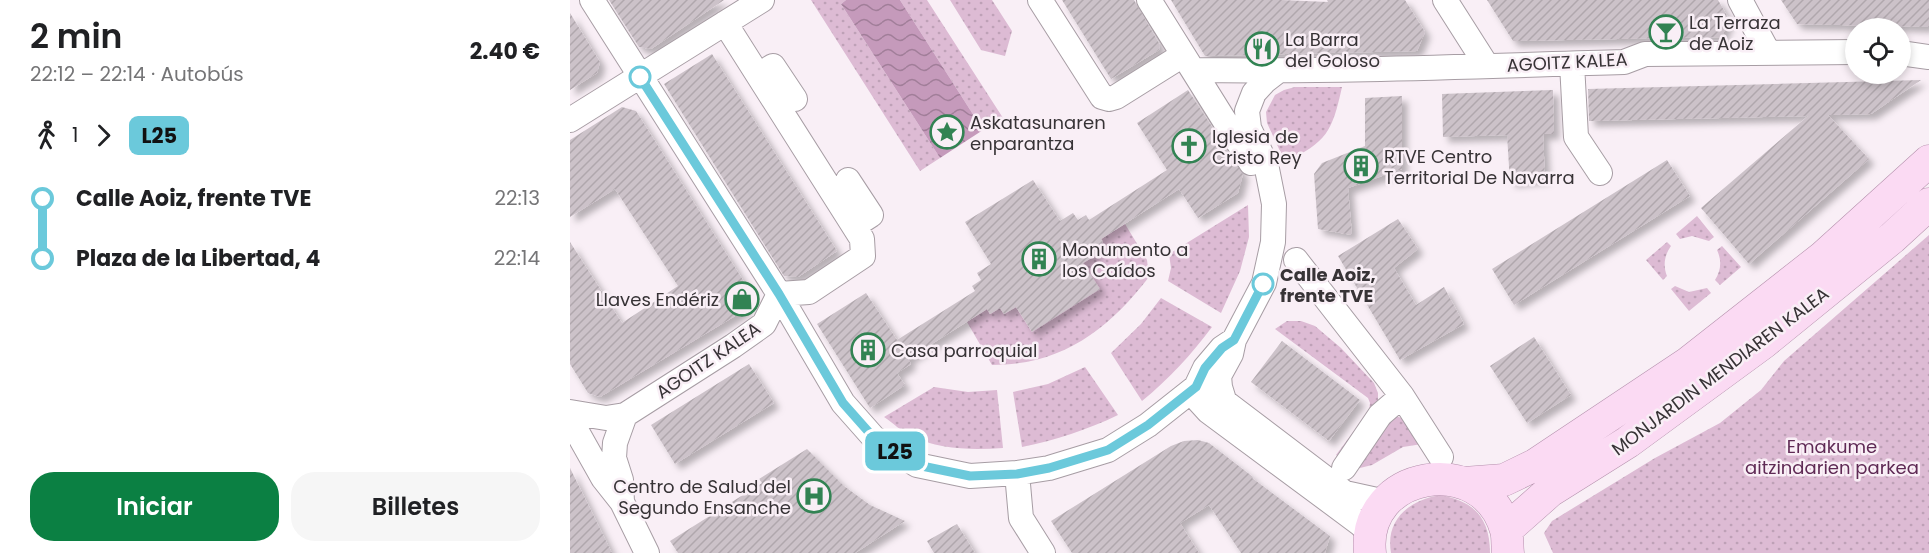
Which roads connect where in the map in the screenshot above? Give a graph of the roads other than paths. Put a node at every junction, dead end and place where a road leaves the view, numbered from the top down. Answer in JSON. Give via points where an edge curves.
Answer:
{"nodes":[{"id":1,"x":592,"y":0,"type":"edge"},
{"id":2,"x":762,"y":0,"type":"edge"},
{"id":3,"x":1040,"y":0,"type":"edge"},
{"id":4,"x":1149,"y":0,"type":"edge"},
{"id":5,"x":1445,"y":0,"type":"edge"},
{"id":6,"x":1740,"y":0,"type":"edge"},
{"id":7,"x":725,"y":24,"type":"junction"},
{"id":8,"x":1768,"y":52,"type":"junction"},
{"id":9,"x":1845,"y":52,"type":"edge"},
{"id":10,"x":1911,"y":55,"type":"edge"},
{"id":11,"x":1929,"y":57,"type":"edge"},
{"id":12,"x":1188,"y":63,"type":"junction"},
{"id":13,"x":1572,"y":64,"type":"junction"},
{"id":14,"x":1487,"y":66,"type":"junction"},
{"id":15,"x":1278,"y":72,"type":"junction"},
{"id":16,"x":758,"y":75,"type":"junction"},
{"id":17,"x":640,"y":77,"type":"junction"},
{"id":18,"x":795,"y":99,"type":"dead end"},
{"id":19,"x":570,"y":120,"type":"edge"},
{"id":20,"x":1929,"y":161,"type":"edge"},
{"id":21,"x":1600,"y":173,"type":"dead end"},
{"id":22,"x":848,"y":180,"type":"dead end"},
{"id":23,"x":1270,"y":190,"type":"junction"},
{"id":24,"x":1929,"y":204,"type":"edge"},
{"id":25,"x":854,"y":226,"type":"junction"},
{"id":26,"x":1296,"y":260,"type":"dead end"},
{"id":27,"x":779,"y":294,"type":"junction"},
{"id":28,"x":1234,"y":340,"type":"junction"},
{"id":29,"x":1196,"y":387,"type":"junction"},
{"id":30,"x":1402,"y":396,"type":"junction"},
{"id":31,"x":1224,"y":400,"type":"junction"},
{"id":32,"x":570,"y":412,"type":"edge"},
{"id":33,"x":625,"y":415,"type":"junction"},
{"id":34,"x":1441,"y":456,"type":"dead end"},
{"id":35,"x":1344,"y":468,"type":"dead end"},
{"id":36,"x":1017,"y":474,"type":"junction"},
{"id":37,"x":1464,"y":483,"type":"junction"},
{"id":38,"x":622,"y":502,"type":"junction"},
{"id":39,"x":1386,"y":502,"type":"junction"},
{"id":40,"x":1370,"y":544,"type":"edge"},
{"id":41,"x":1507,"y":547,"type":"edge"},
{"id":42,"x":647,"y":553,"type":"edge"},
{"id":43,"x":1043,"y":553,"type":"edge"}],
"edges":[{"from":1,"to":17,"type":"street"},
{"from":2,"to":7,"type":"street"},
{"from":3,"to":12,"type":"street","via":[[1102,97],[1116,97]]},
{"from":4,"to":12,"type":"street"},
{"from":5,"to":14,"type":"street"},
{"from":6,"to":8,"type":"street"},
{"from":7,"to":16,"type":"street"},
{"from":7,"to":17,"type":"street"},
{"from":8,"to":9,"type":"street","name":"AGOITZ KALEA"},
{"from":8,"to":13,"type":"street","name":"AGOITZ KALEA","via":[[1646,54],[1624,62]]},
{"from":10,"to":11,"type":"street"},
{"from":12,"to":15,"type":"street","name":"AGOITZ KALEA"},
{"from":12,"to":23,"type":"street"},
{"from":13,"to":14,"type":"street","name":"AGOITZ KALEA"},
{"from":13,"to":21,"type":"street","via":[[1576,137]]},
{"from":14,"to":15,"type":"street","name":"AGOITZ KALEA"},
{"from":15,"to":23,"type":"street","via":[[1254,93],[1247,111],[1249,128],[1266,164]]},
{"from":16,"to":18,"type":"street","via":[[773,66]]},
{"from":16,"to":25,"type":"street"},
{"from":17,"to":19,"type":"street"},
{"from":17,"to":27,"type":"street"},
{"from":20,"to":37,"type":"main road","name":"MONJARDIN MENDIAREN KALEA","via":[[1823,256],[1688,363],[1535,465],[1504,480]]},
{"from":22,"to":25,"type":"street","via":[[871,215]]},
{"from":23,"to":28,"type":"street","via":[[1274,204],[1273,242],[1264,282]]},
{"from":24,"to":41,"type":"main road","name":"MONJARDIN MENDIAREN KALEA","via":[[1763,343],[1628,442],[1550,491]]},
{"from":25,"to":27,"type":"street","via":[[862,239],[863,256],[809,292]]},
{"from":26,"to":30,"type":"street"},
{"from":27,"to":33,"type":"street","name":"AGOITZ KALEA","via":[[764,324]]},
{"from":27,"to":36,"type":"street","via":[[843,403],[874,438],[917,465],[970,476]]},
{"from":28,"to":29,"type":"street","via":[[1205,368]]},
{"from":28,"to":31,"type":"street","via":[[1219,376]]},
{"from":29,"to":31,"type":"street","via":[[1214,392]]},
{"from":29,"to":36,"type":"street","via":[[1108,450]]},
{"from":29,"to":40,"type":"street","via":[[1198,400],[1208,411],[1359,524]]},
{"from":30,"to":34,"type":"street"},
{"from":30,"to":35,"type":"street","via":[[1380,415]]},
{"from":31,"to":39,"type":"street","via":[[1345,493]]},
{"from":32,"to":33,"type":"street","via":[[606,417]]},
{"from":32,"to":38,"type":"street","via":[[603,478]]},
{"from":33,"to":38,"type":"street","via":[[615,443]]},
{"from":36,"to":43,"type":"street","via":[[1021,518]]},
{"from":37,"to":39,"type":"main road","via":[[1443,478],[1422,480],[1402,488]]},
{"from":37,"to":41,"type":"main road","via":[[1483,494],[1497,510]]},
{"from":38,"to":42,"type":"street"},
{"from":39,"to":40,"type":"main road","via":[[1376,517]]}]}
